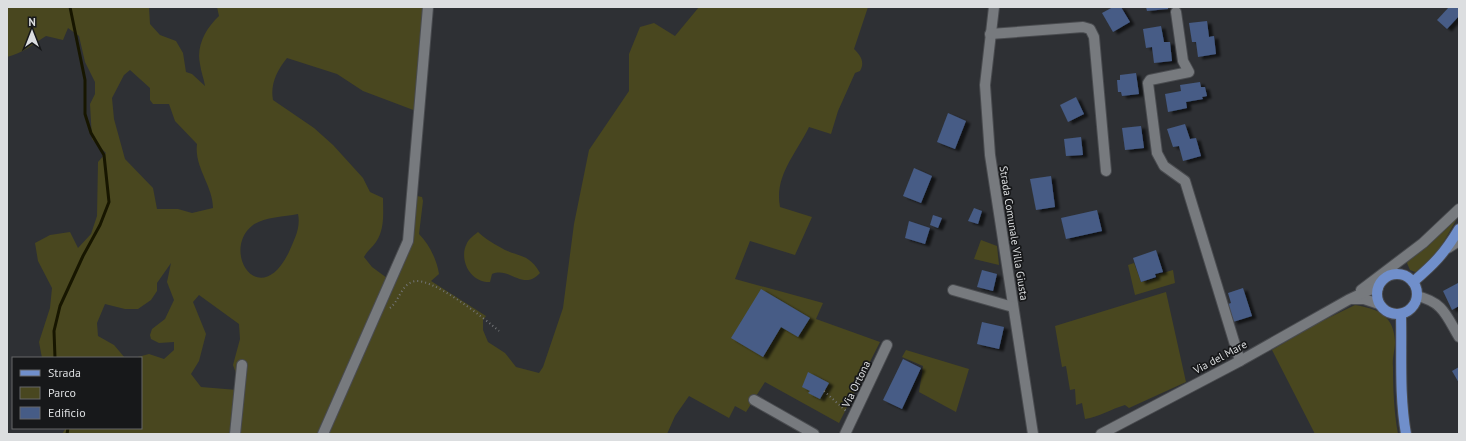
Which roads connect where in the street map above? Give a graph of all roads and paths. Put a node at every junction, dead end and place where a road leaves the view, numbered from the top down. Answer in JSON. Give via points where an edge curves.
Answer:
{"nodes":[{"id":1,"x":428,"y":7,"type":"edge"},
{"id":2,"x":994,"y":7,"type":"edge"},
{"id":3,"x":1176,"y":12,"type":"dead end"},
{"id":4,"x":990,"y":34,"type":"junction"},
{"id":5,"x":1106,"y":171,"type":"dead end"},
{"id":6,"x":1459,"y":209,"type":"edge"},
{"id":7,"x":1459,"y":229,"type":"edge"},
{"id":8,"x":1459,"y":241,"type":"edge"},
{"id":9,"x":1448,"y":248,"type":"junction"},
{"id":10,"x":1413,"y":282,"type":"junction"},
{"id":11,"x":1378,"y":288,"type":"junction"},
{"id":12,"x":952,"y":290,"type":"dead end"},
{"id":13,"x":1417,"y":296,"type":"junction"},
{"id":14,"x":1348,"y":300,"type":"junction"},
{"id":15,"x":1379,"y":304,"type":"junction"},
{"id":16,"x":1013,"y":307,"type":"junction"},
{"id":17,"x":378,"y":310,"type":"junction"},
{"id":18,"x":1401,"y":314,"type":"junction"},
{"id":19,"x":499,"y":330,"type":"dead end"},
{"id":20,"x":1459,"y":337,"type":"edge"},
{"id":21,"x":887,"y":345,"type":"dead end"},
{"id":22,"x":1240,"y":360,"type":"junction"},
{"id":23,"x":242,"y":365,"type":"dead end"},
{"id":24,"x":824,"y":391,"type":"dead end"},
{"id":25,"x":754,"y":400,"type":"dead end"},
{"id":26,"x":854,"y":416,"type":"junction"},
{"id":27,"x":234,"y":434,"type":"edge"},
{"id":28,"x":323,"y":434,"type":"edge"},
{"id":29,"x":814,"y":434,"type":"edge"},
{"id":30,"x":845,"y":434,"type":"edge"},
{"id":31,"x":1033,"y":434,"type":"edge"},
{"id":32,"x":1101,"y":434,"type":"edge"},
{"id":33,"x":1406,"y":434,"type":"edge"}],
"edges":[{"from":1,"to":17,"type":"street","via":[[408,241]]},
{"from":2,"to":4,"type":"street","name":"Strada Comunale Villa Giusta"},
{"from":3,"to":22,"type":"street","via":[[1183,60],[1189,72],[1150,80],[1148,83],[1157,153],[1164,166],[1185,181]]},
{"from":4,"to":5,"type":"street","via":[[1083,27],[1090,29],[1094,37]]},
{"from":4,"to":16,"type":"street","name":"Strada Comunale Villa Giusta","via":[[985,85],[986,110],[990,155]]},
{"from":6,"to":14,"type":"street","via":[[1423,243]]},
{"from":7,"to":9,"type":"main road"},
{"from":8,"to":9,"type":"street"},
{"from":9,"to":10,"type":"main road","via":[[1433,266]]},
{"from":10,"to":11,"type":"main road","via":[[1404,275],[1393,274],[1383,280]]},
{"from":10,"to":13,"type":"main road"},
{"from":11,"to":14,"type":"street","name":"Via del Mare"},
{"from":11,"to":15,"type":"main road"},
{"from":12,"to":16,"type":"street"},
{"from":13,"to":18,"type":"main road","via":[[1413,306]]},
{"from":13,"to":20,"type":"street","via":[[1438,304]]},
{"from":14,"to":15,"type":"street","name":"Via del Mare","via":[[1364,299]]},
{"from":14,"to":22,"type":"street","name":"Via del Mare"},
{"from":15,"to":18,"type":"main road","via":[[1389,313]]},
{"from":16,"to":31,"type":"street","name":"Strada Comunale Villa Giusta"},
{"from":17,"to":19,"type":"path","via":[[389,308],[412,282],[423,281],[476,312]]},
{"from":17,"to":28,"type":"street"},
{"from":18,"to":33,"type":"main road","via":[[1401,396]]},
{"from":21,"to":26,"type":"street","name":"Via Ortona"},
{"from":22,"to":32,"type":"street","name":"Via del Mare"},
{"from":23,"to":27,"type":"street"},
{"from":24,"to":26,"type":"path"},
{"from":25,"to":29,"type":"street"},
{"from":26,"to":30,"type":"street","name":"Via Ortona"}]}
